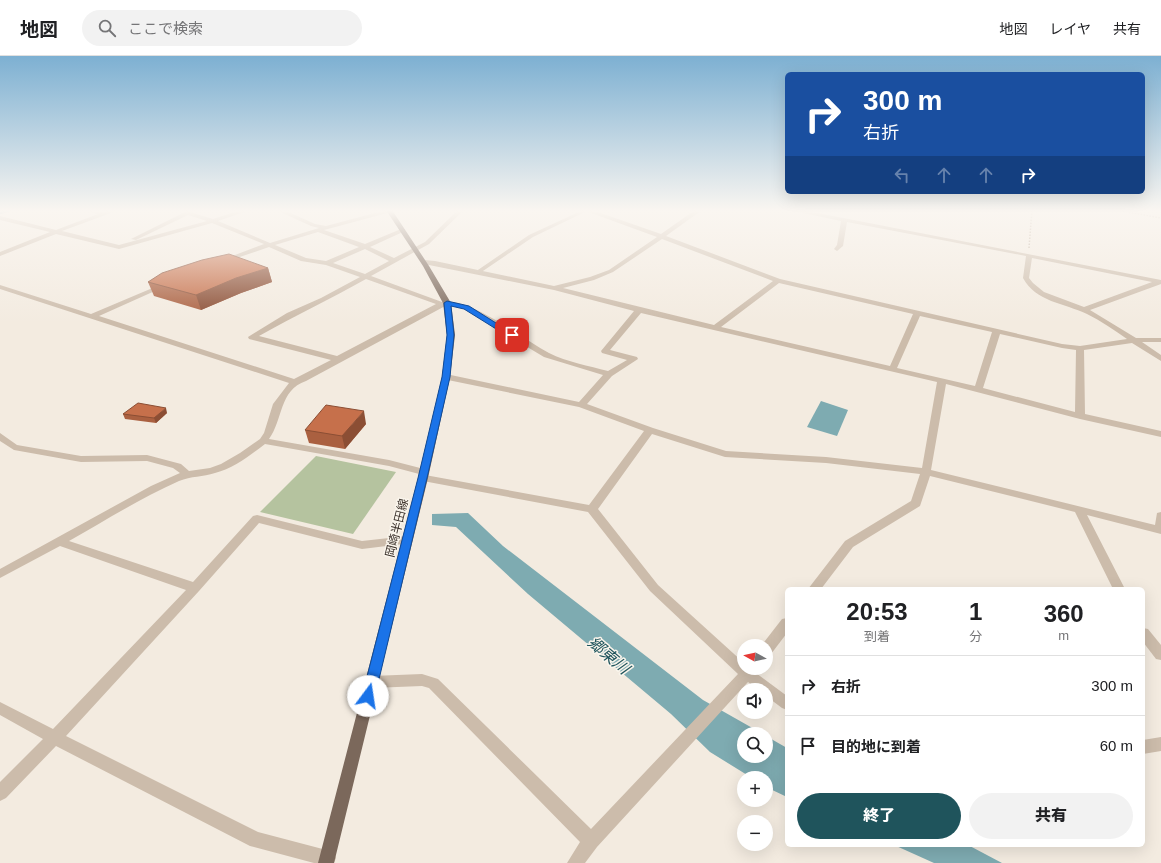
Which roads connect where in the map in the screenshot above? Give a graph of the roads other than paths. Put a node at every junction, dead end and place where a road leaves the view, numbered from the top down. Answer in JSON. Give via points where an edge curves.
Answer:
{"nodes":[{"id":1,"x":16,"y":248,"type":"edge"},
{"id":2,"x":261,"y":248,"type":"edge"},
{"id":3,"x":274,"y":248,"type":"edge"},
{"id":4,"x":360,"y":248,"type":"edge"},
{"id":5,"x":368,"y":248,"type":"edge"},
{"id":6,"x":414,"y":248,"type":"joint"},
{"id":7,"x":514,"y":248,"type":"edge"},
{"id":8,"x":644,"y":248,"type":"edge"},
{"id":9,"x":691,"y":248,"type":"edge"},
{"id":10,"x":989,"y":248,"type":"edge"},
{"id":11,"x":0,"y":254,"type":"edge"},
{"id":12,"x":1029,"y":255,"type":"junction"},
{"id":13,"x":394,"y":260,"type":"junction"},
{"id":14,"x":424,"y":262,"type":"junction"},
{"id":15,"x":327,"y":263,"type":"junction"},
{"id":16,"x":219,"y":266,"type":"edge"},
{"id":17,"x":478,"y":272,"type":"junction"},
{"id":18,"x":364,"y":276,"type":"junction"},
{"id":19,"x":778,"y":281,"type":"junction"},
{"id":20,"x":172,"y":282,"type":"edge"},
{"id":21,"x":1160,"y":282,"type":"edge"},
{"id":22,"x":0,"y":288,"type":"edge"},
{"id":23,"x":555,"y":288,"type":"junction"},
{"id":24,"x":445,"y":303,"type":"junction"},
{"id":25,"x":639,"y":310,"type":"junction"},
{"id":26,"x":1084,"y":310,"type":"junction"},
{"id":27,"x":917,"y":313,"type":"junction"},
{"id":28,"x":91,"y":317,"type":"junction"},
{"id":29,"x":715,"y":328,"type":"junction"},
{"id":30,"x":997,"y":330,"type":"junction"},
{"id":31,"x":1134,"y":340,"type":"junction"},
{"id":32,"x":1161,"y":340,"type":"edge"},
{"id":33,"x":1080,"y":348,"type":"junction"},
{"id":34,"x":338,"y":359,"type":"junction"},
{"id":35,"x":1161,"y":359,"type":"edge"},
{"id":36,"x":892,"y":370,"type":"junction"},
{"id":37,"x":609,"y":374,"type":"junction"},
{"id":38,"x":446,"y":377,"type":"junction"},
{"id":39,"x":942,"y":381,"type":"junction"},
{"id":40,"x":294,"y":382,"type":"junction"},
{"id":41,"x":978,"y":390,"type":"junction"},
{"id":42,"x":581,"y":405,"type":"junction"},
{"id":43,"x":1080,"y":416,"type":"junction"},
{"id":44,"x":650,"y":430,"type":"junction"},
{"id":45,"x":1161,"y":434,"type":"edge"},
{"id":46,"x":0,"y":436,"type":"edge"},
{"id":47,"x":264,"y":441,"type":"junction"},
{"id":48,"x":926,"y":472,"type":"junction"},
{"id":49,"x":187,"y":474,"type":"junction"},
{"id":50,"x":423,"y":475,"type":"junction"},
{"id":51,"x":592,"y":509,"type":"junction"},
{"id":52,"x":1079,"y":510,"type":"junction"},
{"id":53,"x":1161,"y":516,"type":"edge"},
{"id":54,"x":1160,"y":530,"type":"edge"},
{"id":55,"x":407,"y":540,"type":"junction"},
{"id":56,"x":58,"y":541,"type":"junction"},
{"id":57,"x":0,"y":574,"type":"edge"},
{"id":58,"x":816,"y":587,"type":"edge"},
{"id":59,"x":1118,"y":587,"type":"edge"},
{"id":60,"x":195,"y":588,"type":"junction"},
{"id":61,"x":785,"y":626,"type":"edge"},
{"id":62,"x":1145,"y":635,"type":"edge"},
{"id":63,"x":773,"y":641,"type":"edge"},
{"id":64,"x":1161,"y":655,"type":"edge"},
{"id":65,"x":737,"y":660,"type":"edge"},
{"id":66,"x":746,"y":675,"type":"edge"},
{"id":67,"x":754,"y":675,"type":"edge"},
{"id":68,"x":372,"y":682,"type":"junction"},
{"id":69,"x":785,"y":702,"type":"edge"},
{"id":70,"x":0,"y":708,"type":"edge"},
{"id":71,"x":54,"y":738,"type":"junction"},
{"id":72,"x":1161,"y":744,"type":"edge"},
{"id":73,"x":1145,"y":747,"type":"edge"},
{"id":74,"x":0,"y":793,"type":"edge"},
{"id":75,"x":591,"y":841,"type":"junction"},
{"id":76,"x":327,"y":861,"type":"edge"},
{"id":77,"x":575,"y":863,"type":"edge"}],
"edges":[{"from":1,"to":11,"type":"street"},
{"from":2,"to":16,"type":"street","via":[[229,259]]},
{"from":3,"to":15,"type":"street","via":[[309,261]]},
{"from":4,"to":15,"type":"street"},
{"from":5,"to":13,"type":"street"},
{"from":6,"to":13,"type":"street"},
{"from":6,"to":14,"type":"main road","name":"岡崎半田線"},
{"from":7,"to":17,"type":"lane"},
{"from":8,"to":23,"type":"street","via":[[611,271],[592,279]]},
{"from":9,"to":19,"type":"street"},
{"from":10,"to":12,"type":"street"},
{"from":12,"to":21,"type":"street"},
{"from":12,"to":26,"type":"street","via":[[1026,278],[1032,288]]},
{"from":13,"to":18,"type":"street"},
{"from":14,"to":17,"type":"street"},
{"from":14,"to":24,"type":"main road","name":"岡崎半田線"},
{"from":15,"to":18,"type":"street"},
{"from":17,"to":23,"type":"street"},
{"from":18,"to":24,"type":"street"},
{"from":18,"to":34,"type":"street","via":[[252,337]]},
{"from":19,"to":27,"type":"street"},
{"from":19,"to":29,"type":"street"},
{"from":20,"to":28,"type":"street"},
{"from":21,"to":26,"type":"street"},
{"from":22,"to":28,"type":"street"},
{"from":23,"to":25,"type":"street"},
{"from":24,"to":34,"type":"street"},
{"from":24,"to":37,"type":"street","via":[[466,307],[563,361]]},
{"from":24,"to":38,"type":"main road","name":"岡崎半田線","via":[[451,335]]},
{"from":25,"to":29,"type":"street"},
{"from":25,"to":37,"type":"street","via":[[605,351],[634,359]]},
{"from":26,"to":31,"type":"street","via":[[1104,319]]},
{"from":27,"to":30,"type":"street"},
{"from":27,"to":36,"type":"street"},
{"from":28,"to":40,"type":"street"},
{"from":29,"to":36,"type":"street"},
{"from":30,"to":33,"type":"street"},
{"from":30,"to":41,"type":"street"},
{"from":31,"to":32,"type":"street"},
{"from":31,"to":33,"type":"street"},
{"from":31,"to":35,"type":"street"},
{"from":33,"to":43,"type":"street"},
{"from":34,"to":40,"type":"street"},
{"from":36,"to":39,"type":"street"},
{"from":37,"to":42,"type":"street"},
{"from":38,"to":42,"type":"street"},
{"from":38,"to":50,"type":"main road","name":"岡崎半田線"},
{"from":39,"to":41,"type":"street"},
{"from":39,"to":48,"type":"street"},
{"from":40,"to":47,"type":"street","via":[[278,404]]},
{"from":41,"to":43,"type":"street"},
{"from":42,"to":44,"type":"street"},
{"from":43,"to":45,"type":"street"},
{"from":44,"to":48,"type":"street","via":[[725,454],[826,460]]},
{"from":44,"to":51,"type":"street"},
{"from":46,"to":49,"type":"street","via":[[14,447],[81,459],[147,458],[177,466]]},
{"from":47,"to":49,"type":"street","via":[[225,466],[212,471]]},
{"from":47,"to":50,"type":"street","via":[[388,463]]},
{"from":48,"to":52,"type":"street"},
{"from":48,"to":58,"type":"street","via":[[916,503],[849,544]]},
{"from":49,"to":56,"type":"street","via":[[155,488]]},
{"from":50,"to":51,"type":"street"},
{"from":50,"to":55,"type":"main road","name":"岡崎半田線"},
{"from":51,"to":65,"type":"street","via":[[654,588]]},
{"from":52,"to":54,"type":"street"},
{"from":52,"to":59,"type":"street"},
{"from":53,"to":54,"type":"street"},
{"from":55,"to":60,"type":"street","via":[[362,545],[257,519]]},
{"from":55,"to":68,"type":"main road","name":"岡崎半田線"},
{"from":56,"to":57,"type":"street"},
{"from":56,"to":60,"type":"street"},
{"from":60,"to":71,"type":"street"},
{"from":61,"to":63,"type":"street"},
{"from":62,"to":64,"type":"street"},
{"from":66,"to":75,"type":"street"},
{"from":67,"to":69,"type":"street"},
{"from":68,"to":75,"type":"street","via":[[422,680],[433,683]]},
{"from":68,"to":76,"type":"main road","name":"岡崎半田線"},
{"from":70,"to":71,"type":"street"},
{"from":71,"to":74,"type":"street"},
{"from":71,"to":76,"type":"street","via":[[256,840]]},
{"from":72,"to":73,"type":"street"},
{"from":75,"to":77,"type":"street"}]}
